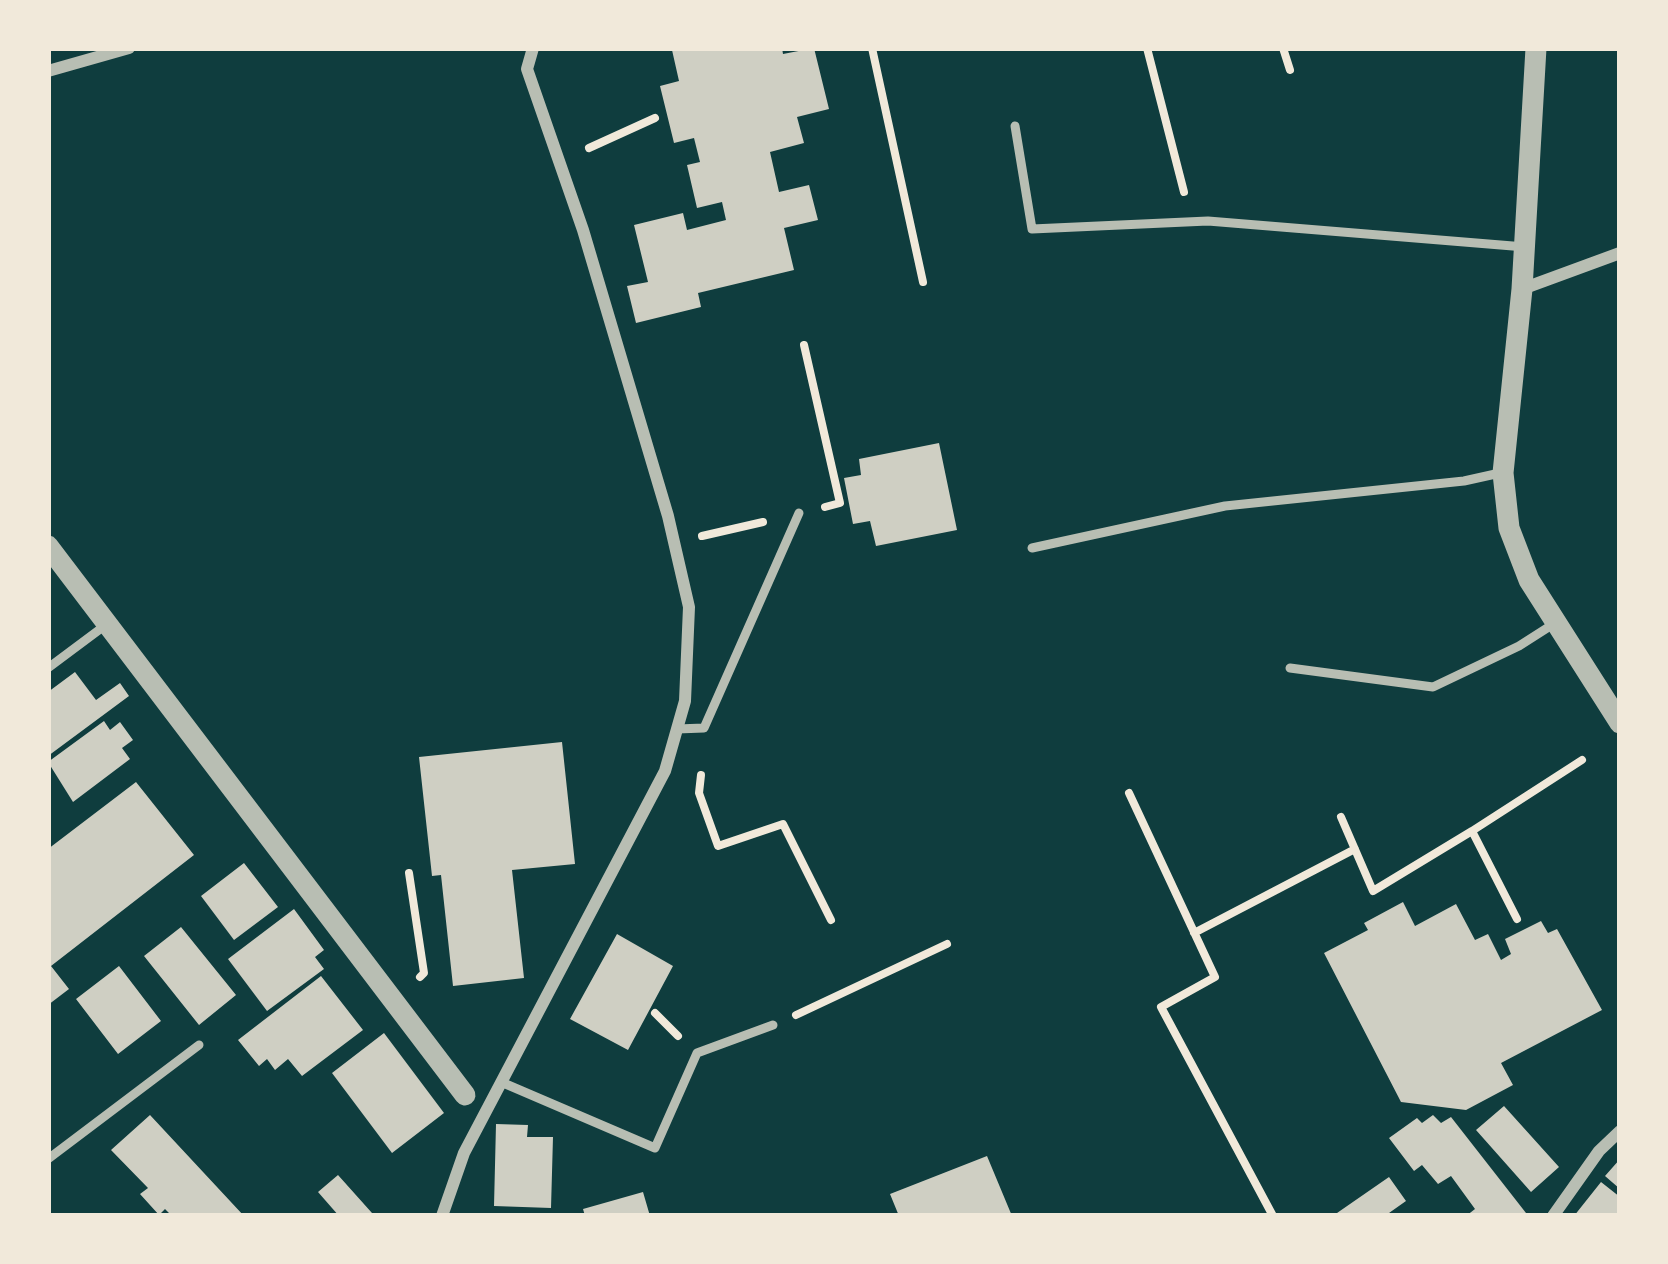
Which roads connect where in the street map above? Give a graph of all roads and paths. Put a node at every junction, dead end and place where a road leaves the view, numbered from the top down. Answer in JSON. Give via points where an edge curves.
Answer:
{"nodes":[{"id":1,"x":128,"y":48,"type":"edge"},
{"id":2,"x":533,"y":48,"type":"edge"},
{"id":3,"x":872,"y":48,"type":"edge"},
{"id":4,"x":1147,"y":48,"type":"edge"},
{"id":5,"x":1283,"y":48,"type":"edge"},
{"id":6,"x":1536,"y":48,"type":"edge"},
{"id":7,"x":1290,"y":70,"type":"dead end"},
{"id":8,"x":48,"y":71,"type":"edge"},
{"id":9,"x":655,"y":118,"type":"dead end"},
{"id":10,"x":1015,"y":126,"type":"dead end"},
{"id":11,"x":558,"y":158,"type":"junction"},
{"id":12,"x":1188,"y":223,"type":"junction"},
{"id":13,"x":1525,"y":247,"type":"junction"},
{"id":14,"x":1620,"y":254,"type":"edge"},
{"id":15,"x":923,"y":282,"type":"dead end"},
{"id":16,"x":1522,"y":289,"type":"junction"},
{"id":17,"x":804,"y":344,"type":"dead end"},
{"id":18,"x":1503,"y":473,"type":"junction"},
{"id":19,"x":840,"y":503,"type":"dead end"},
{"id":20,"x":799,"y":513,"type":"joint"},
{"id":21,"x":675,"y":543,"type":"junction"},
{"id":22,"x":48,"y":546,"type":"edge"},
{"id":23,"x":1032,"y":548,"type":"dead end"},
{"id":24,"x":1556,"y":623,"type":"junction"},
{"id":25,"x":107,"y":624,"type":"junction"},
{"id":26,"x":48,"y":668,"type":"edge"},
{"id":27,"x":1291,"y":668,"type":"dead end"},
{"id":28,"x":1620,"y":723,"type":"edge"},
{"id":29,"x":704,"y":728,"type":"junction"},
{"id":30,"x":677,"y":729,"type":"junction"},
{"id":31,"x":1582,"y":760,"type":"dead end"},
{"id":32,"x":1129,"y":793,"type":"dead end"},
{"id":33,"x":1341,"y":817,"type":"dead end"},
{"id":34,"x":1472,"y":831,"type":"junction"},
{"id":35,"x":1355,"y":849,"type":"junction"},
{"id":36,"x":409,"y":873,"type":"dead end"},
{"id":37,"x":1517,"y":919,"type":"dead end"},
{"id":38,"x":831,"y":920,"type":"dead end"},
{"id":39,"x":1195,"y":933,"type":"junction"},
{"id":40,"x":947,"y":944,"type":"dead end"},
{"id":41,"x":414,"y":982,"type":"dead end"},
{"id":42,"x":772,"y":1025,"type":"joint"},
{"id":43,"x":199,"y":1045,"type":"dead end"},
{"id":44,"x":501,"y":1082,"type":"junction"},
{"id":45,"x":465,"y":1095,"type":"joint"},
{"id":46,"x":486,"y":1112,"type":"junction"},
{"id":47,"x":1620,"y":1131,"type":"edge"},
{"id":48,"x":48,"y":1159,"type":"edge"},
{"id":49,"x":442,"y":1216,"type":"edge"},
{"id":50,"x":1273,"y":1216,"type":"edge"},
{"id":51,"x":1553,"y":1216,"type":"edge"}],
"edges":[{"from":1,"to":8,"type":"street"},
{"from":2,"to":11,"type":"street","via":[[526,69]]},
{"from":3,"to":15,"type":"path"},
{"from":4,"to":12,"type":"path"},
{"from":5,"to":7,"type":"path"},
{"from":6,"to":13,"type":"street"},
{"from":9,"to":11,"type":"path"},
{"from":10,"to":12,"type":"lane","via":[[1032,229]]},
{"from":11,"to":21,"type":"street"},
{"from":12,"to":13,"type":"lane"},
{"from":13,"to":16,"type":"street"},
{"from":14,"to":16,"type":"street"},
{"from":16,"to":18,"type":"street"},
{"from":17,"to":19,"type":"path"},
{"from":18,"to":23,"type":"lane","via":[[1225,506]]},
{"from":18,"to":24,"type":"street","via":[[1509,528]]},
{"from":20,"to":21,"type":"path"},
{"from":20,"to":29,"type":"lane"},
{"from":21,"to":30,"type":"street","via":[[689,607],[686,700]]},
{"from":22,"to":25,"type":"street"},
{"from":24,"to":27,"type":"lane","via":[[1433,687]]},
{"from":24,"to":28,"type":"street"},
{"from":25,"to":26,"type":"lane"},
{"from":25,"to":45,"type":"street"},
{"from":29,"to":30,"type":"lane"},
{"from":29,"to":38,"type":"path","via":[[699,793],[718,847],[783,824]]},
{"from":30,"to":44,"type":"street","via":[[665,771]]},
{"from":31,"to":34,"type":"path"},
{"from":32,"to":39,"type":"path"},
{"from":33,"to":35,"type":"path"},
{"from":34,"to":35,"type":"path","via":[[1373,892]]},
{"from":34,"to":37,"type":"path"},
{"from":35,"to":39,"type":"path"},
{"from":36,"to":41,"type":"path","via":[[424,973]]},
{"from":39,"to":50,"type":"path","via":[[1215,977],[1161,1007]]},
{"from":40,"to":42,"type":"path"},
{"from":42,"to":44,"type":"lane","via":[[697,1053],[655,1148]]},
{"from":43,"to":48,"type":"lane"},
{"from":44,"to":46,"type":"street"},
{"from":45,"to":46,"type":"street"},
{"from":46,"to":49,"type":"street"},
{"from":47,"to":51,"type":"street"}]}
